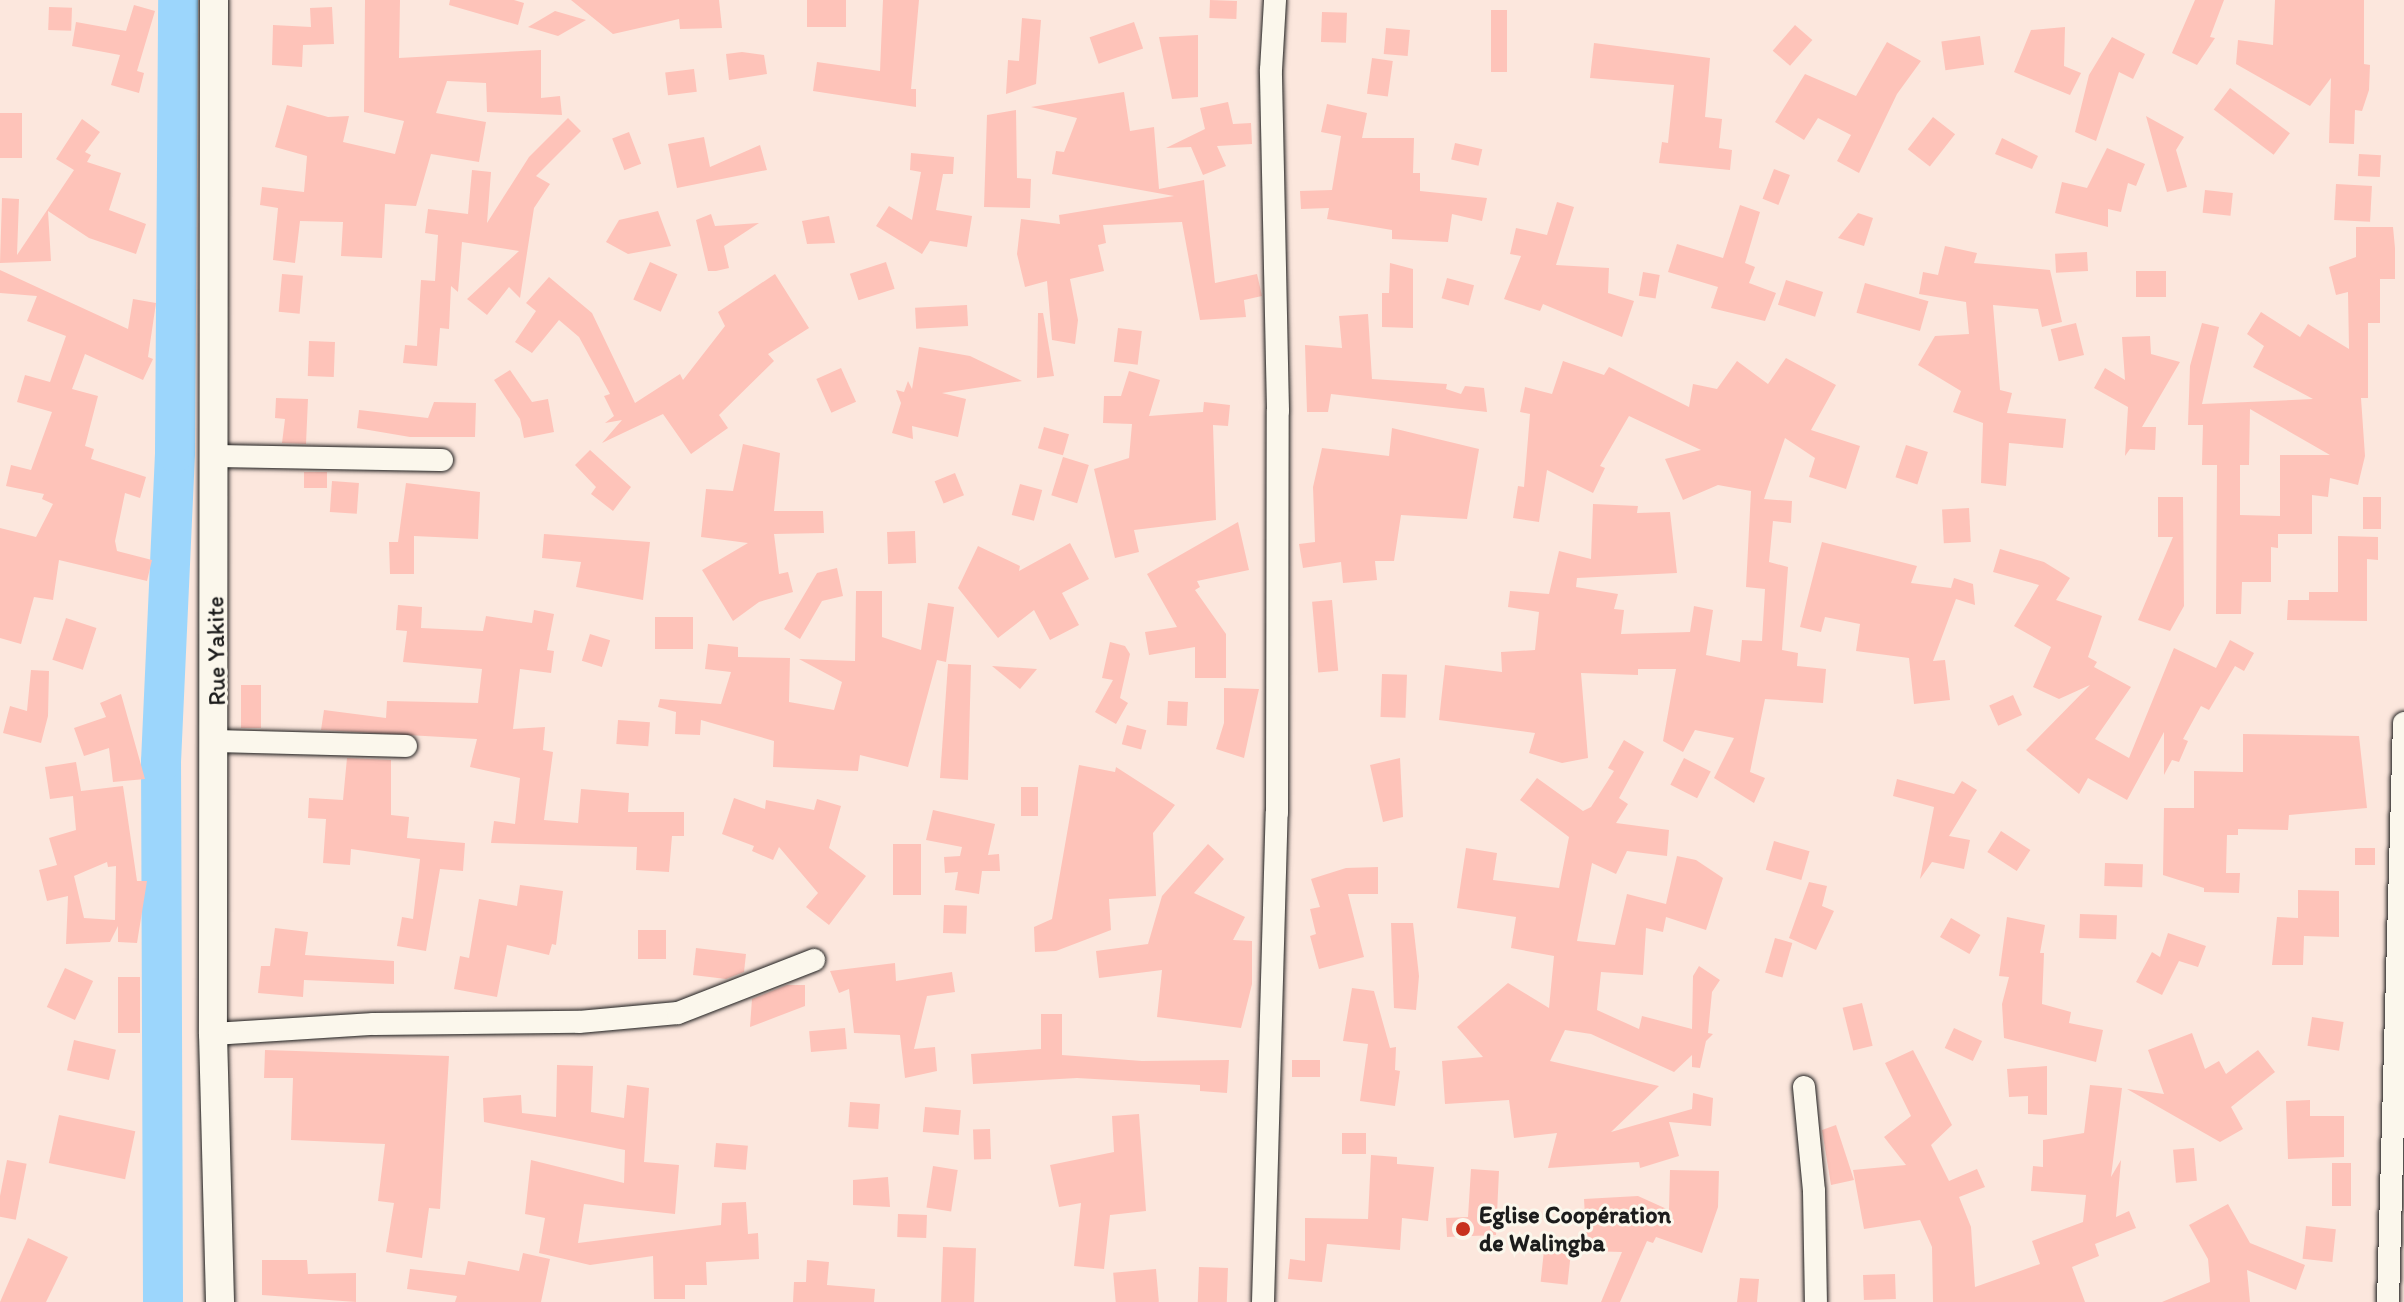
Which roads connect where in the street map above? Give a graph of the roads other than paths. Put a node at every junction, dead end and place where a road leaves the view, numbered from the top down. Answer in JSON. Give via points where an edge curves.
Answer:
{"nodes":[{"id":1,"x":214,"y":0,"type":"edge"},
{"id":2,"x":1275,"y":0,"type":"edge"},
{"id":3,"x":214,"y":456,"type":"junction"},
{"id":4,"x":442,"y":460,"type":"dead end"},
{"id":5,"x":2404,"y":723,"type":"edge"},
{"id":6,"x":217,"y":741,"type":"junction"},
{"id":7,"x":406,"y":746,"type":"dead end"},
{"id":8,"x":814,"y":960,"type":"dead end"},
{"id":9,"x":213,"y":1034,"type":"junction"},
{"id":10,"x":1804,"y":1087,"type":"dead end"},
{"id":11,"x":220,"y":1302,"type":"edge"},
{"id":12,"x":1263,"y":1302,"type":"edge"},
{"id":13,"x":1816,"y":1302,"type":"edge"},
{"id":14,"x":2388,"y":1302,"type":"edge"}],
"edges":[{"from":1,"to":3,"type":"main road","name":"Rue Yakite"},
{"from":2,"to":12,"type":"street","via":[[1271,70],[1278,411],[1277,813]]},
{"from":3,"to":4,"type":"street"},
{"from":3,"to":6,"type":"main road","name":"Rue Yakite"},
{"from":5,"to":14,"type":"street"},
{"from":6,"to":7,"type":"street"},
{"from":6,"to":9,"type":"main road","name":"Rue Yakite"},
{"from":8,"to":9,"type":"street","via":[[678,1013],[579,1022],[374,1024]]},
{"from":9,"to":11,"type":"main road","name":"Rue Yakite"},
{"from":10,"to":13,"type":"street","via":[[1814,1191]]}]}
